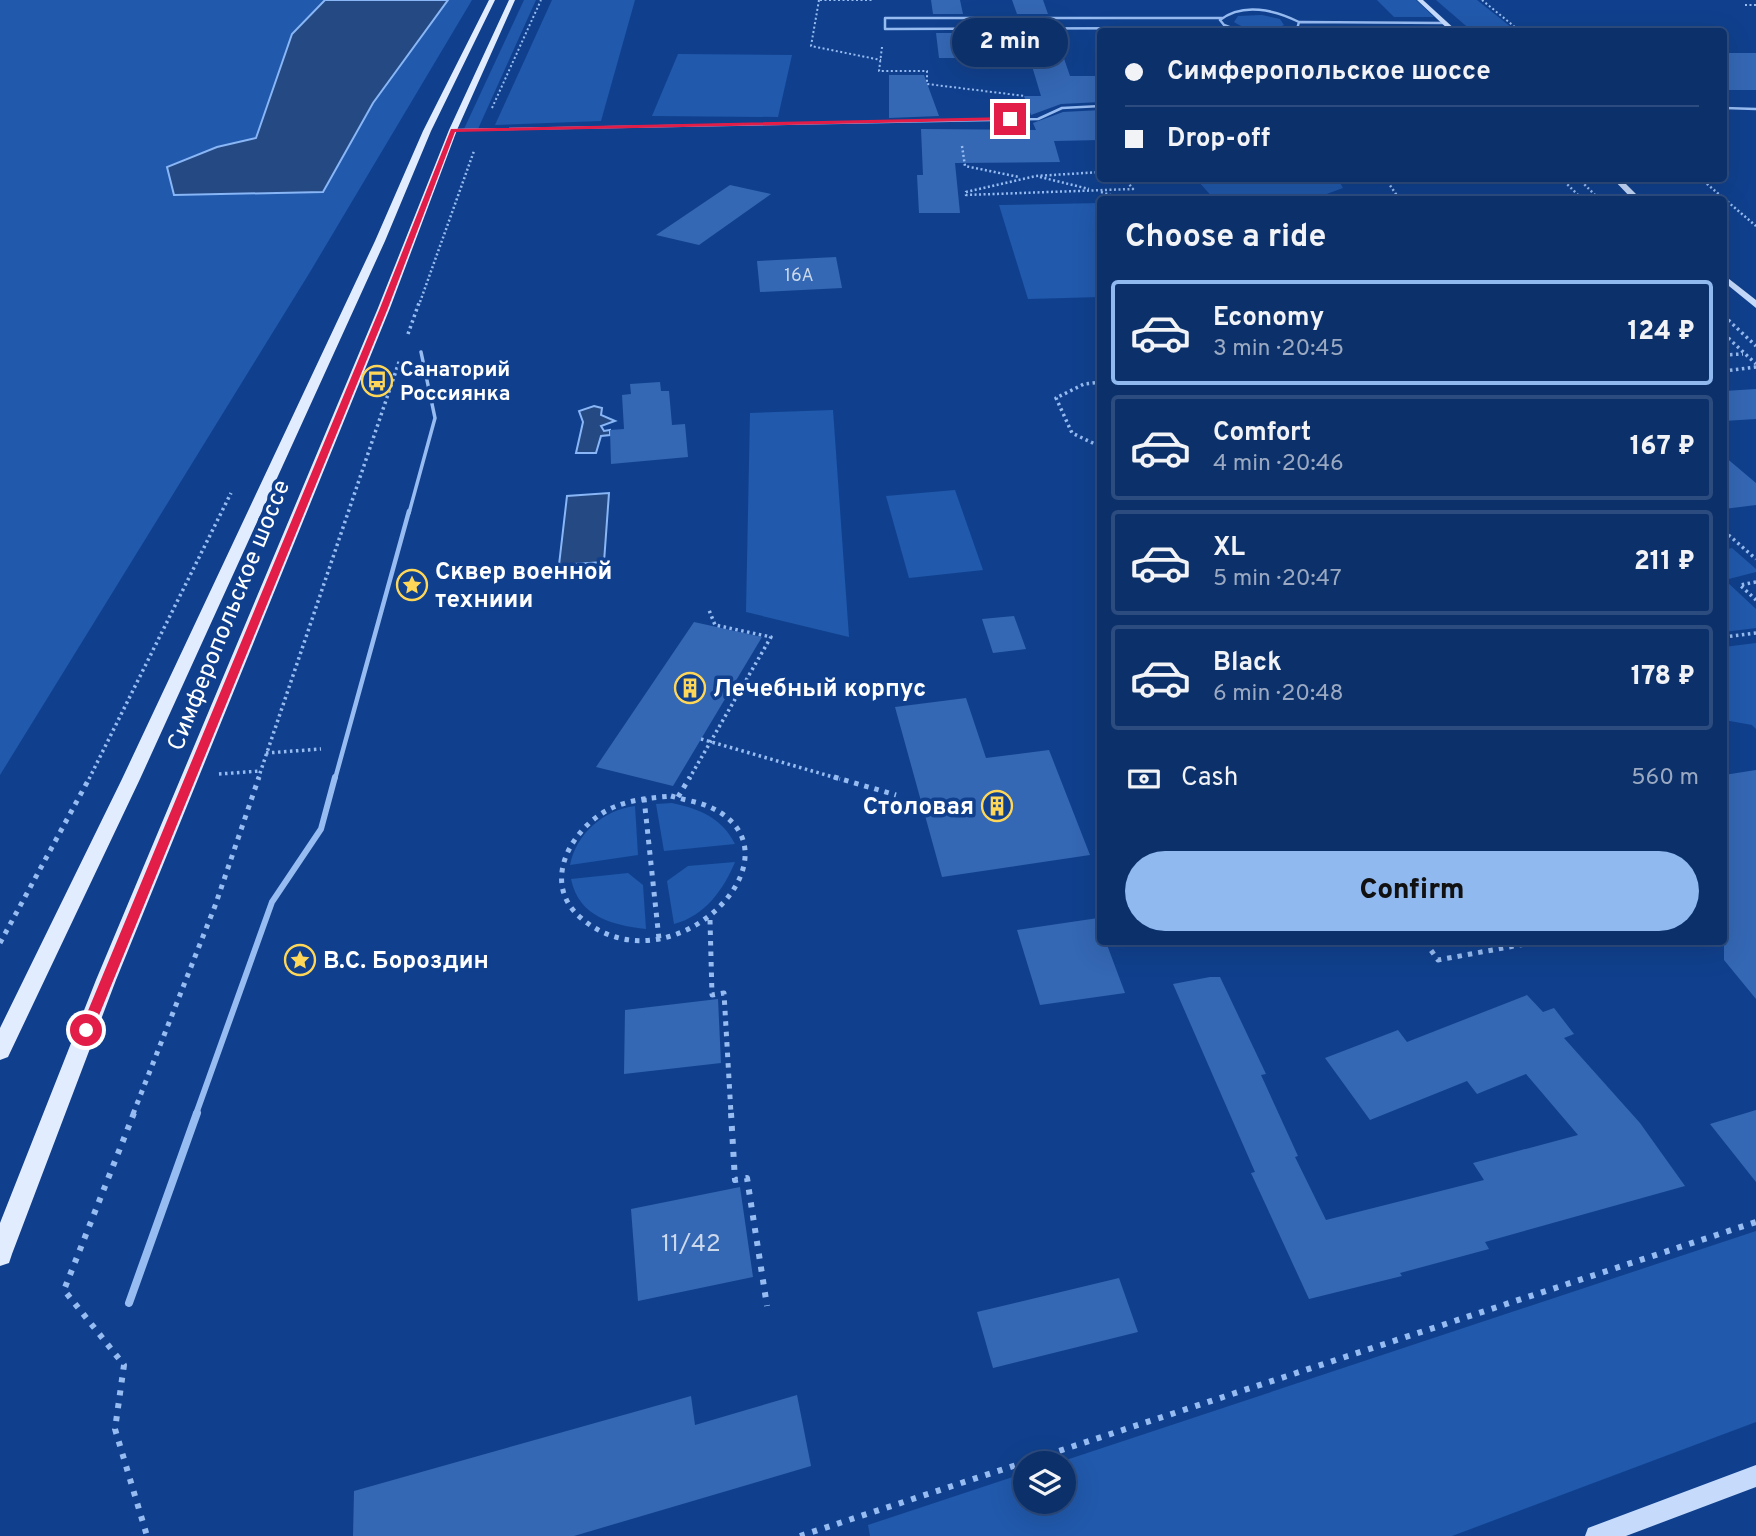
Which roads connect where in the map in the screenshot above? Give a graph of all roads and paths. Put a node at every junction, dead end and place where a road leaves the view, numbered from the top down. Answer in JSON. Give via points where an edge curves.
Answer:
{"nodes":[{"id":1,"x":492,"y":0,"type":"edge"},
{"id":2,"x":512,"y":0,"type":"edge"},
{"id":3,"x":541,"y":0,"type":"edge"},
{"id":4,"x":820,"y":0,"type":"edge"},
{"id":5,"x":1420,"y":0,"type":"edge"},
{"id":6,"x":1482,"y":0,"type":"edge"},
{"id":7,"x":886,"y":1,"type":"edge"},
{"id":8,"x":1745,"y":5,"type":"dead end"},
{"id":9,"x":1756,"y":5,"type":"edge"},
{"id":10,"x":1222,"y":18,"type":"junction"},
{"id":11,"x":1299,"y":22,"type":"junction"},
{"id":12,"x":1446,"y":23,"type":"junction"},
{"id":13,"x":1097,"y":28,"type":"edge"},
{"id":14,"x":1229,"y":28,"type":"edge"},
{"id":15,"x":1297,"y":28,"type":"edge"},
{"id":16,"x":1451,"y":28,"type":"edge"},
{"id":17,"x":1516,"y":28,"type":"edge"},
{"id":18,"x":885,"y":29,"type":"junction"},
{"id":19,"x":881,"y":60,"type":"junction"},
{"id":20,"x":1025,"y":96,"type":"dead end"},
{"id":21,"x":1097,"y":107,"type":"edge"},
{"id":22,"x":1727,"y":108,"type":"edge"},
{"id":23,"x":1756,"y":109,"type":"edge"},
{"id":24,"x":453,"y":130,"type":"junction"},
{"id":25,"x":482,"y":131,"type":"junction"},
{"id":26,"x":962,"y":146,"type":"dead end"},
{"id":27,"x":1097,"y":172,"type":"edge"},
{"id":28,"x":1035,"y":176,"type":"junction"},
{"id":29,"x":1024,"y":178,"type":"junction"},
{"id":30,"x":1127,"y":182,"type":"edge"},
{"id":31,"x":1565,"y":182,"type":"edge"},
{"id":32,"x":1582,"y":182,"type":"edge"},
{"id":33,"x":1619,"y":182,"type":"edge"},
{"id":34,"x":1705,"y":182,"type":"edge"},
{"id":35,"x":1095,"y":191,"type":"junction"},
{"id":36,"x":1112,"y":196,"type":"edge"},
{"id":37,"x":1579,"y":196,"type":"edge"},
{"id":38,"x":1596,"y":196,"type":"edge"},
{"id":39,"x":1634,"y":196,"type":"edge"},
{"id":40,"x":1721,"y":196,"type":"edge"},
{"id":41,"x":1727,"y":201,"type":"edge"},
{"id":42,"x":1756,"y":226,"type":"edge"},
{"id":43,"x":1727,"y":281,"type":"edge"},
{"id":44,"x":1756,"y":305,"type":"edge"},
{"id":45,"x":1727,"y":319,"type":"edge"},
{"id":46,"x":1727,"y":337,"type":"edge"},
{"id":47,"x":406,"y":340,"type":"dead end"},
{"id":48,"x":1756,"y":346,"type":"edge"},
{"id":49,"x":421,"y":352,"type":"dead end"},
{"id":50,"x":402,"y":353,"type":"dead end"},
{"id":51,"x":1744,"y":354,"type":"junction"},
{"id":52,"x":1727,"y":355,"type":"edge"},
{"id":53,"x":1756,"y":365,"type":"edge"},
{"id":54,"x":1727,"y":370,"type":"edge"},
{"id":55,"x":1097,"y":382,"type":"edge"},
{"id":56,"x":1097,"y":445,"type":"edge"},
{"id":57,"x":1727,"y":534,"type":"edge"},
{"id":58,"x":1756,"y":559,"type":"edge"},
{"id":59,"x":1756,"y":582,"type":"edge"},
{"id":60,"x":1756,"y":600,"type":"edge"},
{"id":61,"x":709,"y":610,"type":"dead end"},
{"id":62,"x":1756,"y":633,"type":"edge"},
{"id":63,"x":1727,"y":637,"type":"edge"},
{"id":64,"x":701,"y":739,"type":"dead end"},
{"id":65,"x":710,"y":742,"type":"junction"},
{"id":66,"x":344,"y":747,"type":"junction"},
{"id":67,"x":266,"y":753,"type":"junction"},
{"id":68,"x":896,"y":795,"type":"dead end"},
{"id":69,"x":678,"y":797,"type":"junction"},
{"id":70,"x":644,"y":798,"type":"junction"},
{"id":71,"x":710,"y":920,"type":"junction"},
{"id":72,"x":660,"y":939,"type":"junction"},
{"id":73,"x":1427,"y":945,"type":"edge"},
{"id":74,"x":1520,"y":945,"type":"edge"},
{"id":75,"x":0,"y":1050,"type":"edge"},
{"id":76,"x":1756,"y":1222,"type":"edge"},
{"id":77,"x":0,"y":1254,"type":"edge"},
{"id":78,"x":129,"y":1303,"type":"dead end"},
{"id":79,"x":767,"y":1306,"type":"dead end"},
{"id":80,"x":1756,"y":1476,"type":"edge"},
{"id":81,"x":147,"y":1536,"type":"edge"},
{"id":82,"x":800,"y":1536,"type":"edge"},
{"id":83,"x":1595,"y":1536,"type":"edge"}],
"edges":[{"from":1,"to":75,"type":"main road","name":"Симферопольское шоссе","via":[[427,131],[137,767]]},
{"from":2,"to":24,"type":"main road","name":"Симферопольское шоссе"},
{"from":3,"to":25,"type":"path"},
{"from":4,"to":7,"type":"path"},
{"from":4,"to":19,"type":"path","via":[[811,46]]},
{"from":5,"to":12,"type":"street"},
{"from":6,"to":17,"type":"path"},
{"from":8,"to":9,"type":"path"},
{"from":10,"to":11,"type":"lane","via":[[1233,12],[1259,11]]},
{"from":10,"to":14,"type":"lane"},
{"from":10,"to":18,"type":"lane","via":[[885,18]]},
{"from":11,"to":12,"type":"lane"},
{"from":11,"to":15,"type":"lane"},
{"from":12,"to":16,"type":"street"},
{"from":13,"to":18,"type":"lane"},
{"from":18,"to":19,"type":"path"},
{"from":19,"to":20,"type":"path","via":[[879,71],[928,71],[927,84]]},
{"from":21,"to":25,"type":"lane","via":[[1062,108],[1038,119]]},
{"from":22,"to":23,"type":"lane"},
{"from":24,"to":25,"type":"lane"},
{"from":24,"to":77,"type":"main road","name":"Симферопольское шоссе","via":[[106,980]]},
{"from":25,"to":47,"type":"path"},
{"from":26,"to":29,"type":"path","via":[[965,166]]},
{"from":27,"to":28,"type":"path"},
{"from":28,"to":29,"type":"path"},
{"from":28,"to":35,"type":"path"},
{"from":29,"to":35,"type":"path","via":[[966,195]]},
{"from":30,"to":35,"type":"path","via":[[1133,189]]},
{"from":31,"to":37,"type":"path"},
{"from":32,"to":38,"type":"path"},
{"from":33,"to":39,"type":"street"},
{"from":34,"to":40,"type":"path"},
{"from":35,"to":36,"type":"path"},
{"from":41,"to":42,"type":"path"},
{"from":43,"to":44,"type":"street"},
{"from":45,"to":48,"type":"path"},
{"from":46,"to":51,"type":"path"},
{"from":49,"to":66,"type":"lane","via":[[435,418]]},
{"from":50,"to":67,"type":"path"},
{"from":51,"to":52,"type":"path"},
{"from":51,"to":53,"type":"path"},
{"from":53,"to":54,"type":"path"},
{"from":55,"to":56,"type":"path","via":[[1056,398],[1072,433]]},
{"from":57,"to":58,"type":"path"},
{"from":59,"to":60,"type":"path","via":[[1740,585]]},
{"from":61,"to":65,"type":"path","via":[[715,625],[771,637]]},
{"from":62,"to":63,"type":"path"},
{"from":64,"to":65,"type":"path"},
{"from":65,"to":68,"type":"path"},
{"from":65,"to":69,"type":"path"},
{"from":66,"to":67,"type":"path"},
{"from":66,"to":78,"type":"lane","via":[[321,829],[272,902]]},
{"from":67,"to":81,"type":"path","via":[[215,905],[64,1290],[124,1365],[115,1429]]},
{"from":69,"to":70,"type":"path"},
{"from":69,"to":71,"type":"path","via":[[717,810],[733,824],[745,852],[745,869],[730,900]]},
{"from":70,"to":72,"type":"path"},
{"from":70,"to":72,"type":"path","via":[[603,813],[583,828],[566,851],[561,887],[578,918],[596,930],[624,939]]},
{"from":71,"to":72,"type":"path"},
{"from":71,"to":79,"type":"path","via":[[712,995],[724,993],[735,1180],[747,1178]]},
{"from":73,"to":74,"type":"path","via":[[1438,960]]},
{"from":76,"to":82,"type":"path"},
{"from":80,"to":83,"type":"street"}]}
